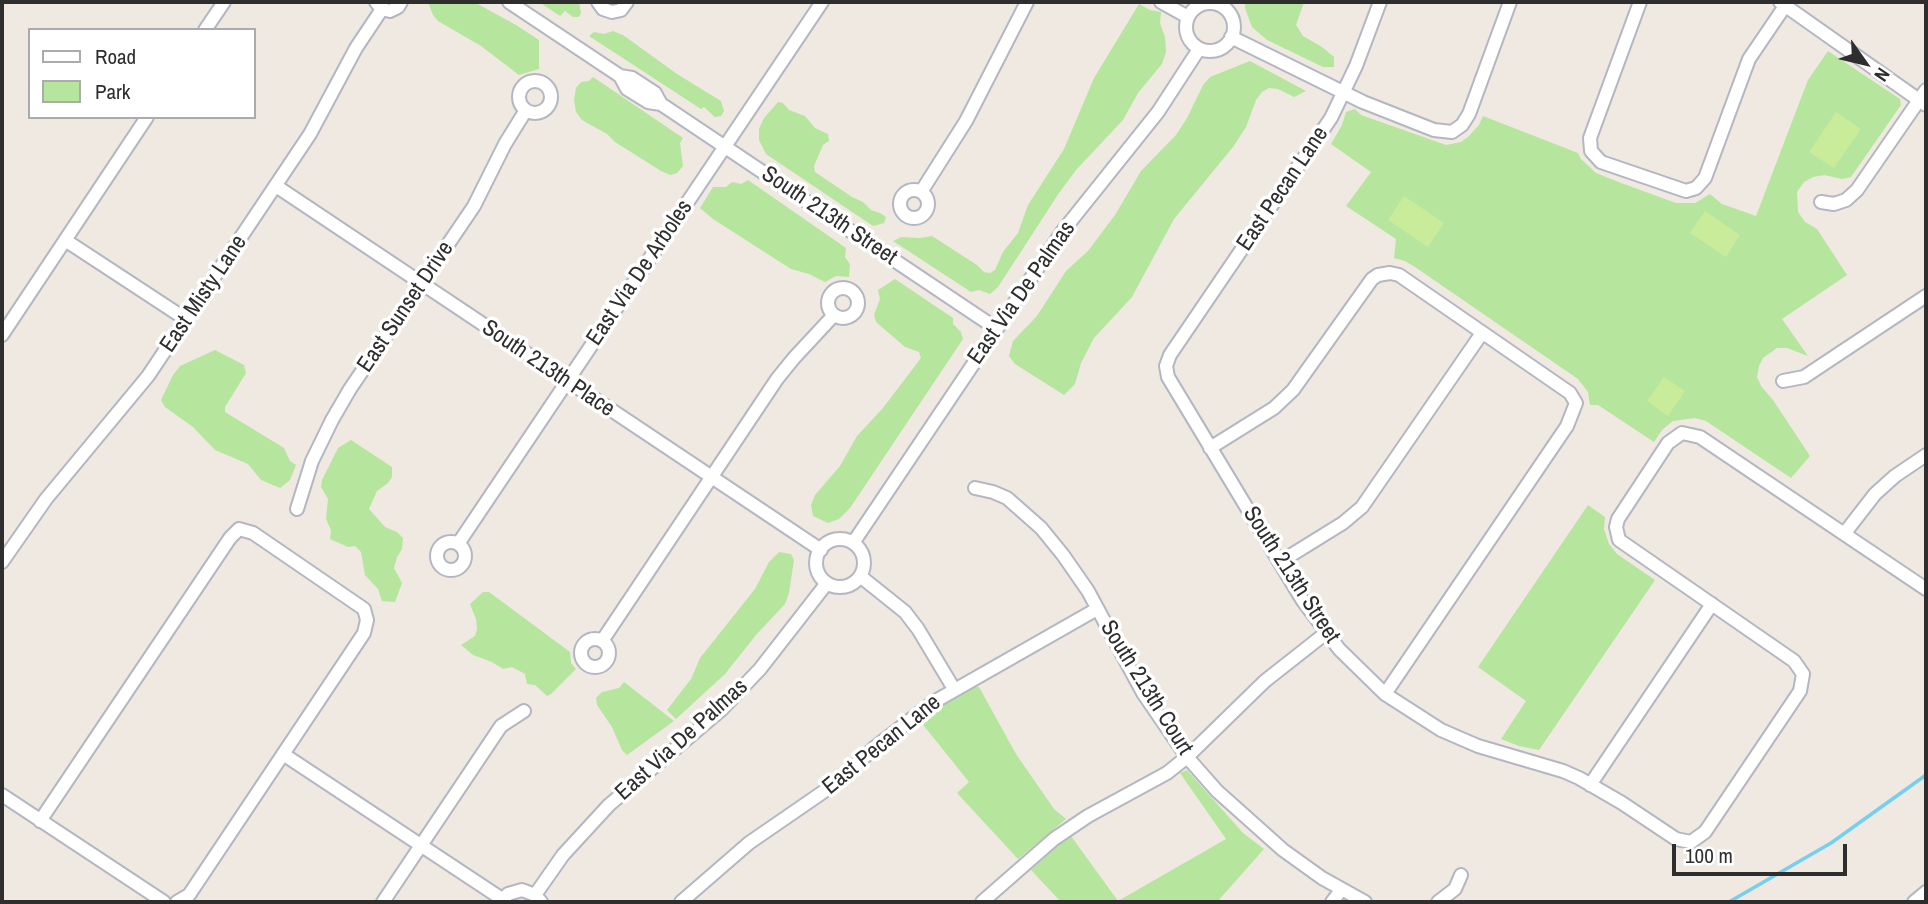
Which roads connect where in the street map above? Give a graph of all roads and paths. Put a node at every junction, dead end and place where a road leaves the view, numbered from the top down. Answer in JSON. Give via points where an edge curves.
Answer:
{"nodes":[{"id":1,"x":224,"y":2,"type":"edge"},
{"id":2,"x":401,"y":2,"type":"edge"},
{"id":3,"x":509,"y":2,"type":"edge"},
{"id":4,"x":598,"y":2,"type":"edge"},
{"id":5,"x":627,"y":2,"type":"edge"},
{"id":6,"x":821,"y":2,"type":"edge"},
{"id":7,"x":1027,"y":2,"type":"edge"},
{"id":8,"x":1161,"y":2,"type":"edge"},
{"id":9,"x":1380,"y":2,"type":"edge"},
{"id":10,"x":1510,"y":2,"type":"edge"},
{"id":11,"x":1640,"y":2,"type":"edge"},
{"id":12,"x":1221,"y":4,"type":"edge"},
{"id":13,"x":1782,"y":4,"type":"edge"},
{"id":14,"x":379,"y":5,"type":"edge"},
{"id":15,"x":1188,"y":17,"type":"junction"},
{"id":16,"x":206,"y":28,"type":"edge"},
{"id":17,"x":1231,"y":37,"type":"junction"},
{"id":18,"x":1199,"y":49,"type":"junction"},
{"id":19,"x":1344,"y":93,"type":"junction"},
{"id":20,"x":1924,"y":98,"type":"edge"},
{"id":21,"x":526,"y":110,"type":"dead end"},
{"id":22,"x":145,"y":119,"type":"edge"},
{"id":23,"x":725,"y":147,"type":"junction"},
{"id":24,"x":276,"y":186,"type":"junction"},
{"id":25,"x":921,"y":192,"type":"dead end"},
{"id":26,"x":1821,"y":202,"type":"dead end"},
{"id":27,"x":65,"y":240,"type":"junction"},
{"id":28,"x":421,"y":284,"type":"junction"},
{"id":29,"x":1926,"y":296,"type":"edge"},
{"id":30,"x":834,"y":315,"type":"dead end"},
{"id":31,"x":187,"y":320,"type":"junction"},
{"id":32,"x":997,"y":329,"type":"junction"},
{"id":33,"x":1482,"y":333,"type":"junction"},
{"id":34,"x":2,"y":335,"type":"edge"},
{"id":35,"x":1166,"y":366,"type":"joint"},
{"id":36,"x":1783,"y":381,"type":"dead end"},
{"id":37,"x":566,"y":382,"type":"junction"},
{"id":38,"x":1210,"y":448,"type":"junction"},
{"id":39,"x":1926,"y":455,"type":"edge"},
{"id":40,"x":712,"y":477,"type":"junction"},
{"id":41,"x":975,"y":488,"type":"dead end"},
{"id":42,"x":297,"y":509,"type":"dead end"},
{"id":43,"x":1844,"y":534,"type":"junction"},
{"id":44,"x":853,"y":543,"type":"junction"},
{"id":45,"x":458,"y":544,"type":"dead end"},
{"id":46,"x":821,"y":550,"type":"junction"},
{"id":47,"x":2,"y":562,"type":"edge"},
{"id":48,"x":1280,"y":562,"type":"junction"},
{"id":49,"x":860,"y":576,"type":"junction"},
{"id":50,"x":827,"y":583,"type":"junction"},
{"id":51,"x":1926,"y":589,"type":"edge"},
{"id":52,"x":1712,"y":604,"type":"junction"},
{"id":53,"x":1097,"y":609,"type":"junction"},
{"id":54,"x":1326,"y":633,"type":"junction"},
{"id":55,"x":602,"y":641,"type":"dead end"},
{"id":56,"x":954,"y":689,"type":"junction"},
{"id":57,"x":1385,"y":694,"type":"junction"},
{"id":58,"x":524,"y":711,"type":"dead end"},
{"id":59,"x":283,"y":754,"type":"junction"},
{"id":60,"x":1187,"y":757,"type":"junction"},
{"id":61,"x":1590,"y":785,"type":"junction"},
{"id":62,"x":2,"y":795,"type":"edge"},
{"id":63,"x":40,"y":821,"type":"junction"},
{"id":64,"x":421,"y":845,"type":"junction"},
{"id":65,"x":1461,"y":875,"type":"dead end"},
{"id":66,"x":1341,"y":890,"type":"junction"},
{"id":67,"x":1926,"y":892,"type":"edge"},
{"id":68,"x":538,"y":899,"type":"edge"},
{"id":69,"x":502,"y":901,"type":"edge"},
{"id":70,"x":164,"y":902,"type":"edge"},
{"id":71,"x":178,"y":902,"type":"edge"},
{"id":72,"x":383,"y":902,"type":"edge"},
{"id":73,"x":681,"y":902,"type":"edge"},
{"id":74,"x":982,"y":902,"type":"edge"},
{"id":75,"x":1332,"y":902,"type":"edge"},
{"id":76,"x":1365,"y":902,"type":"edge"},
{"id":77,"x":1438,"y":902,"type":"edge"},
{"id":78,"x":1914,"y":902,"type":"edge"}],
"edges":[{"from":1,"to":16,"type":"street"},
{"from":2,"to":14,"type":"street","name":"East Misty Lane","via":[[395,10]]},
{"from":3,"to":23,"type":"street","name":"South 213th Street","via":[[620,76],[627,89],[661,104]]},
{"from":4,"to":5,"type":"street","via":[[612,12]]},
{"from":6,"to":23,"type":"street","name":"East Via De Arboles"},
{"from":7,"to":25,"type":"street","via":[[966,121]]},
{"from":8,"to":15,"type":"street"},
{"from":9,"to":19,"type":"street","name":"East Pecan Lane"},
{"from":10,"to":19,"type":"street","via":[[1469,114],[1452,131],[1434,130]]},
{"from":11,"to":13,"type":"street","via":[[1590,138],[1591,151],[1601,162],[1680,191],[1696,188],[1705,178],[1749,60]]},
{"from":12,"to":15,"type":"street","via":[[1202,4]]},
{"from":12,"to":17,"type":"street","via":[[1231,16]]},
{"from":13,"to":20,"type":"street"},
{"from":14,"to":24,"type":"street","name":"East Misty Lane","via":[[323,114]]},
{"from":15,"to":18,"type":"street","via":[[1188,38]]},
{"from":17,"to":18,"type":"street","via":[[1221,48]]},
{"from":17,"to":19,"type":"street"},
{"from":18,"to":32,"type":"street","name":"East Via De Palmas","via":[[1158,112],[1062,232]]},
{"from":19,"to":35,"type":"street","name":"East Pecan Lane"},
{"from":20,"to":26,"type":"street","via":[[1857,190],[1846,200]]},
{"from":21,"to":28,"type":"street","name":"East Sunset Drive","via":[[474,206]]},
{"from":22,"to":27,"type":"street"},
{"from":23,"to":32,"type":"street","name":"South 213th Street"},
{"from":23,"to":37,"type":"street","name":"East Via De Arboles"},
{"from":24,"to":28,"type":"street","name":"South 213th Place"},
{"from":24,"to":31,"type":"street","name":"East Misty Lane"},
{"from":27,"to":31,"type":"street"},
{"from":27,"to":34,"type":"street"},
{"from":28,"to":37,"type":"street","name":"South 213th Place"},
{"from":28,"to":42,"type":"street","name":"East Sunset Drive","via":[[332,420],[312,461]]},
{"from":29,"to":36,"type":"street","via":[[1804,377]]},
{"from":30,"to":40,"type":"street","via":[[793,358]]},
{"from":31,"to":47,"type":"street","name":"East Misty Lane"},
{"from":32,"to":44,"type":"street","name":"East Via De Palmas"},
{"from":33,"to":38,"type":"street","via":[[1399,275],[1378,275],[1293,390]]},
{"from":33,"to":48,"type":"street","via":[[1362,507]]},
{"from":33,"to":57,"type":"street","via":[[1562,386],[1576,403],[1567,426]]},
{"from":35,"to":38,"type":"street","name":"South 213th Street"},
{"from":37,"to":40,"type":"street","name":"South 213th Place"},
{"from":37,"to":45,"type":"street","name":"East Via De Arboles"},
{"from":38,"to":48,"type":"street","name":"South 213th Street"},
{"from":39,"to":43,"type":"street","via":[[1875,494]]},
{"from":40,"to":46,"type":"street","name":"South 213th Place"},
{"from":40,"to":55,"type":"street"},
{"from":41,"to":53,"type":"street","name":"South 213th Court","via":[[1007,498],[1026,513],[1063,555]]},
{"from":43,"to":51,"type":"street"},
{"from":43,"to":52,"type":"street","via":[[1700,437],[1682,433],[1668,443],[1642,480],[1618,519],[1617,533],[1625,545]]},
{"from":44,"to":46,"type":"street","via":[[835,540]]},
{"from":44,"to":49,"type":"street","via":[[864,562]]},
{"from":46,"to":50,"type":"street","via":[[816,564]]},
{"from":48,"to":54,"type":"street","name":"South 213th Street"},
{"from":49,"to":50,"type":"street","via":[[848,586]]},
{"from":49,"to":56,"type":"street","via":[[905,612]]},
{"from":50,"to":68,"type":"street","name":"East Via De Palmas","via":[[760,669],[721,710],[600,814],[563,855]]},
{"from":52,"to":61,"type":"street"},
{"from":52,"to":61,"type":"street","name":"South 213th Street","via":[[1794,661],[1803,674],[1800,691],[1705,832],[1691,842],[1676,839]]},
{"from":53,"to":56,"type":"street","name":"East Pecan Lane"},
{"from":53,"to":60,"type":"street","name":"South 213th Court","via":[[1143,693]]},
{"from":54,"to":57,"type":"street","name":"South 213th Street"},
{"from":54,"to":60,"type":"street","via":[[1265,681]]},
{"from":56,"to":73,"type":"street","name":"East Pecan Lane","via":[[874,748],[839,781],[749,843]]},
{"from":57,"to":61,"type":"street","name":"South 213th Street","via":[[1462,740],[1563,771]]},
{"from":58,"to":64,"type":"street","via":[[501,726]]},
{"from":59,"to":63,"type":"street","via":[[364,633],[367,620],[364,609],[240,529]]},
{"from":59,"to":64,"type":"street"},
{"from":59,"to":71,"type":"street","via":[[189,895]]},
{"from":60,"to":66,"type":"street","name":"South 213th Court","via":[[1245,818]]},
{"from":60,"to":74,"type":"street","via":[[1054,839]]},
{"from":62,"to":63,"type":"street"},
{"from":63,"to":70,"type":"street"},
{"from":64,"to":69,"type":"street"},
{"from":64,"to":72,"type":"street"},
{"from":65,"to":77,"type":"street","via":[[1455,889]]},
{"from":66,"to":75,"type":"street"},
{"from":66,"to":76,"type":"street","name":"South 213th Court"},
{"from":67,"to":78,"type":"street"},
{"from":68,"to":69,"type":"street","name":"East Via De Palmas","via":[[522,890]]}]}
